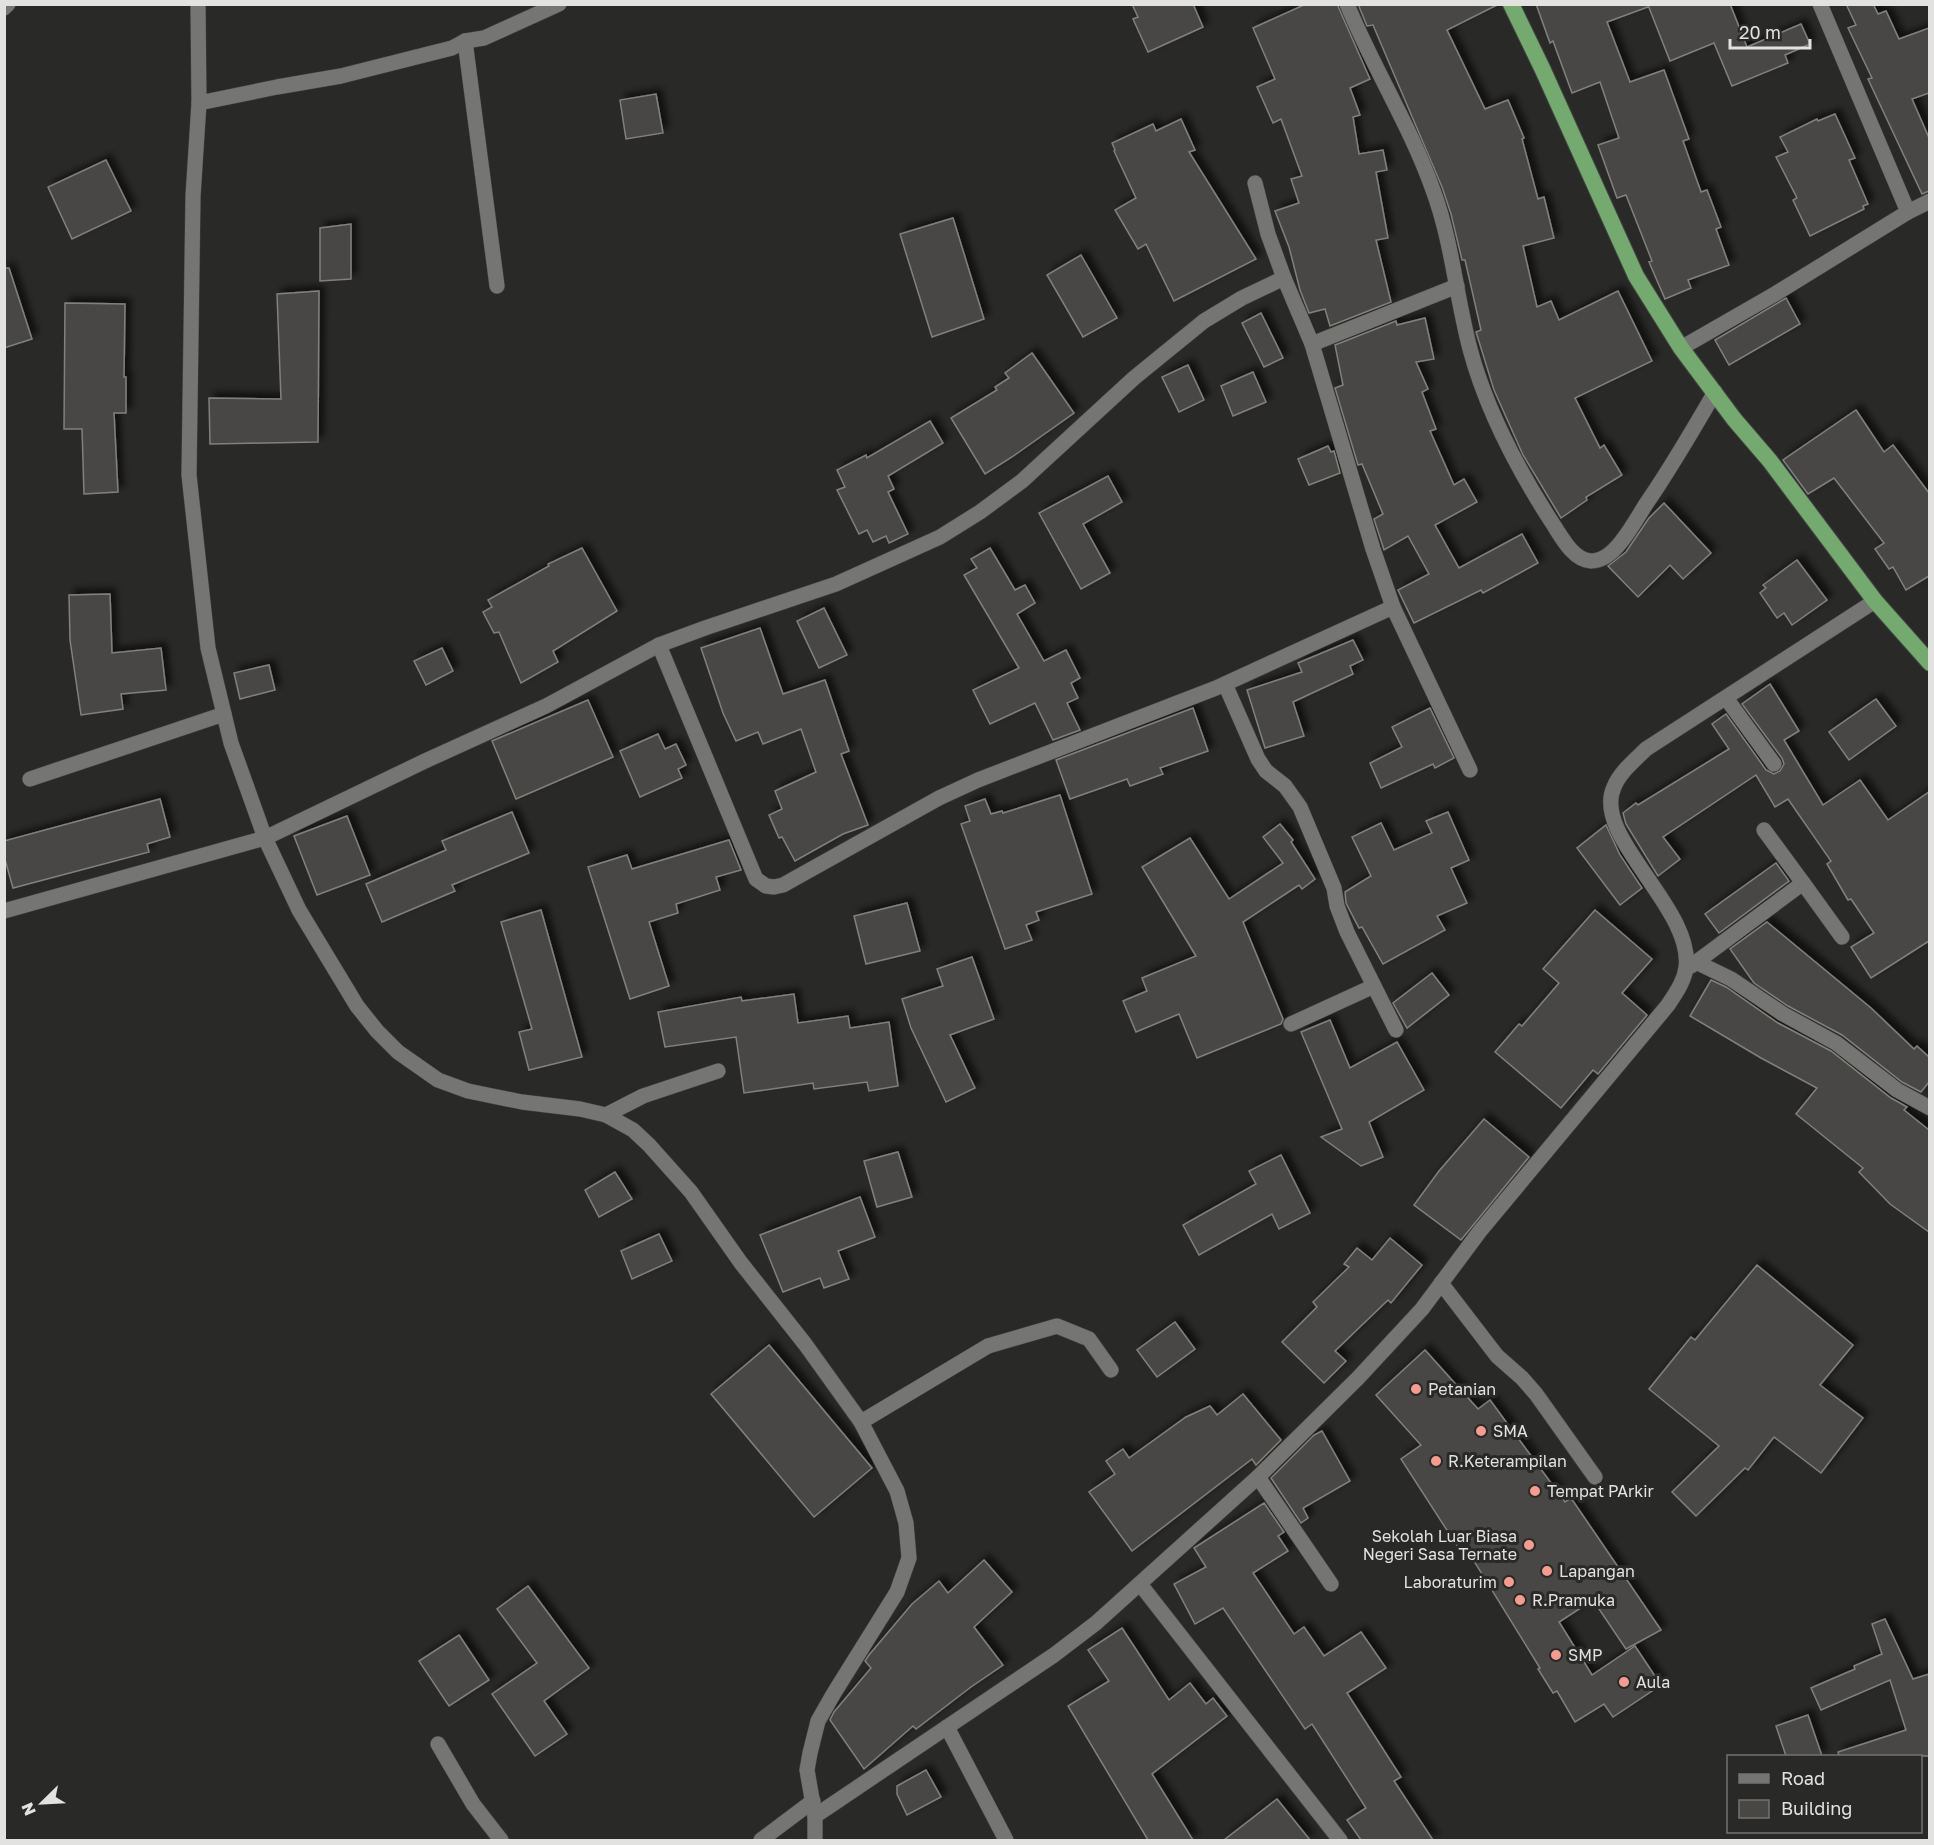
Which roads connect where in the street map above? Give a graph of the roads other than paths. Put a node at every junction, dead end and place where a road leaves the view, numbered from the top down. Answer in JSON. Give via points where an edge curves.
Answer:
{"nodes":[{"id":1,"x":8,"y":4,"type":"edge"},
{"id":2,"x":198,"y":4,"type":"edge"},
{"id":3,"x":559,"y":4,"type":"edge"},
{"id":4,"x":1347,"y":4,"type":"edge"},
{"id":5,"x":1511,"y":4,"type":"edge"},
{"id":6,"x":1820,"y":4,"type":"edge"},
{"id":7,"x":4,"y":8,"type":"edge"},
{"id":8,"x":465,"y":41,"type":"junction"},
{"id":9,"x":199,"y":103,"type":"junction"},
{"id":10,"x":1255,"y":183,"type":"dead end"},
{"id":11,"x":1929,"y":201,"type":"edge"},
{"id":12,"x":1908,"y":212,"type":"junction"},
{"id":13,"x":1284,"y":278,"type":"junction"},
{"id":14,"x":497,"y":286,"type":"dead end"},
{"id":15,"x":1457,"y":286,"type":"junction"},
{"id":16,"x":1312,"y":344,"type":"junction"},
{"id":17,"x":1681,"y":348,"type":"junction"},
{"id":18,"x":1715,"y":392,"type":"junction"},
{"id":19,"x":1875,"y":601,"type":"junction"},
{"id":20,"x":1393,"y":607,"type":"junction"},
{"id":21,"x":659,"y":645,"type":"junction"},
{"id":22,"x":1929,"y":663,"type":"edge"},
{"id":23,"x":1225,"y":684,"type":"junction"},
{"id":24,"x":1726,"y":698,"type":"junction"},
{"id":25,"x":224,"y":714,"type":"junction"},
{"id":26,"x":1774,"y":764,"type":"dead end"},
{"id":27,"x":1470,"y":770,"type":"dead end"},
{"id":28,"x":30,"y":779,"type":"dead end"},
{"id":29,"x":1764,"y":830,"type":"dead end"},
{"id":30,"x":265,"y":838,"type":"junction"},
{"id":31,"x":1803,"y":883,"type":"junction"},
{"id":32,"x":4,"y":911,"type":"edge"},
{"id":33,"x":1842,"y":937,"type":"dead end"},
{"id":34,"x":1691,"y":965,"type":"junction"},
{"id":35,"x":1374,"y":986,"type":"junction"},
{"id":36,"x":1291,"y":1024,"type":"dead end"},
{"id":37,"x":1396,"y":1029,"type":"dead end"},
{"id":38,"x":718,"y":1071,"type":"dead end"},
{"id":39,"x":1929,"y":1108,"type":"edge"},
{"id":40,"x":606,"y":1115,"type":"junction"},
{"id":41,"x":1441,"y":1283,"type":"junction"},
{"id":42,"x":1111,"y":1370,"type":"dead end"},
{"id":43,"x":861,"y":1422,"type":"junction"},
{"id":44,"x":1258,"y":1477,"type":"junction"},
{"id":45,"x":1595,"y":1477,"type":"dead end"},
{"id":46,"x":1140,"y":1584,"type":"junction"},
{"id":47,"x":1331,"y":1584,"type":"dead end"},
{"id":48,"x":947,"y":1727,"type":"junction"},
{"id":49,"x":438,"y":1744,"type":"dead end"},
{"id":50,"x":814,"y":1808,"type":"junction"},
{"id":51,"x":501,"y":1840,"type":"edge"},
{"id":52,"x":761,"y":1840,"type":"edge"},
{"id":53,"x":815,"y":1840,"type":"edge"},
{"id":54,"x":1006,"y":1840,"type":"edge"},
{"id":55,"x":1340,"y":1840,"type":"edge"}],
"edges":[{"from":1,"to":7,"type":"street"},
{"from":2,"to":9,"type":"street"},
{"from":3,"to":8,"type":"street","via":[[484,38]]},
{"from":4,"to":15,"type":"street","via":[[1434,191]]},
{"from":5,"to":17,"type":"highway","via":[[1636,276]]},
{"from":6,"to":12,"type":"street"},
{"from":8,"to":9,"type":"street","via":[[452,48],[341,76]]},
{"from":8,"to":14,"type":"street"},
{"from":9,"to":25,"type":"street","via":[[193,196],[189,475],[208,648]]},
{"from":10,"to":13,"type":"street"},
{"from":11,"to":12,"type":"street"},
{"from":12,"to":17,"type":"street"},
{"from":13,"to":16,"type":"street"},
{"from":13,"to":21,"type":"street","via":[[1204,321],[1134,378],[1022,481],[940,537],[836,584]]},
{"from":15,"to":16,"type":"street"},
{"from":15,"to":18,"type":"street","via":[[1469,347],[1496,420],[1538,500],[1569,547],[1585,560],[1607,556],[1621,543]]},
{"from":16,"to":20,"type":"street"},
{"from":17,"to":18,"type":"highway"},
{"from":18,"to":19,"type":"highway"},
{"from":19,"to":22,"type":"highway"},
{"from":19,"to":24,"type":"street"},
{"from":20,"to":23,"type":"street"},
{"from":20,"to":27,"type":"street"},
{"from":21,"to":23,"type":"street","via":[[753,872],[761,884],[774,887],[978,780]]},
{"from":21,"to":30,"type":"street","via":[[546,706]]},
{"from":23,"to":35,"type":"street","via":[[1258,759],[1300,807],[1334,888],[1347,932]]},
{"from":24,"to":26,"type":"street"},
{"from":24,"to":34,"type":"street","via":[[1646,749],[1626,769],[1611,797],[1614,822],[1677,922]]},
{"from":25,"to":28,"type":"street"},
{"from":25,"to":30,"type":"street"},
{"from":29,"to":31,"type":"street"},
{"from":30,"to":32,"type":"street"},
{"from":30,"to":40,"type":"street","via":[[299,910],[357,1006],[398,1052],[438,1080],[468,1091]]},
{"from":31,"to":33,"type":"street"},
{"from":31,"to":34,"type":"street"},
{"from":34,"to":39,"type":"street","via":[[1731,979],[1836,1043],[1897,1090]]},
{"from":34,"to":41,"type":"street","via":[[1668,1005]]},
{"from":35,"to":36,"type":"street"},
{"from":35,"to":37,"type":"street"},
{"from":38,"to":40,"type":"street","via":[[643,1096]]},
{"from":40,"to":43,"type":"street","via":[[633,1130],[691,1192]]},
{"from":41,"to":44,"type":"street","via":[[1381,1354]]},
{"from":41,"to":45,"type":"street","via":[[1497,1356],[1536,1394]]},
{"from":42,"to":43,"type":"street","via":[[1089,1339],[1058,1326],[988,1346]]},
{"from":43,"to":50,"type":"street","via":[[897,1491],[906,1523],[909,1558],[897,1592],[818,1721],[807,1770]]},
{"from":44,"to":46,"type":"street"},
{"from":44,"to":47,"type":"street"},
{"from":46,"to":48,"type":"street","via":[[1054,1655]]},
{"from":46,"to":55,"type":"street"},
{"from":48,"to":50,"type":"street"},
{"from":48,"to":54,"type":"street"},
{"from":49,"to":51,"type":"street","via":[[473,1804]]},
{"from":50,"to":52,"type":"street"},
{"from":50,"to":53,"type":"street"}]}
